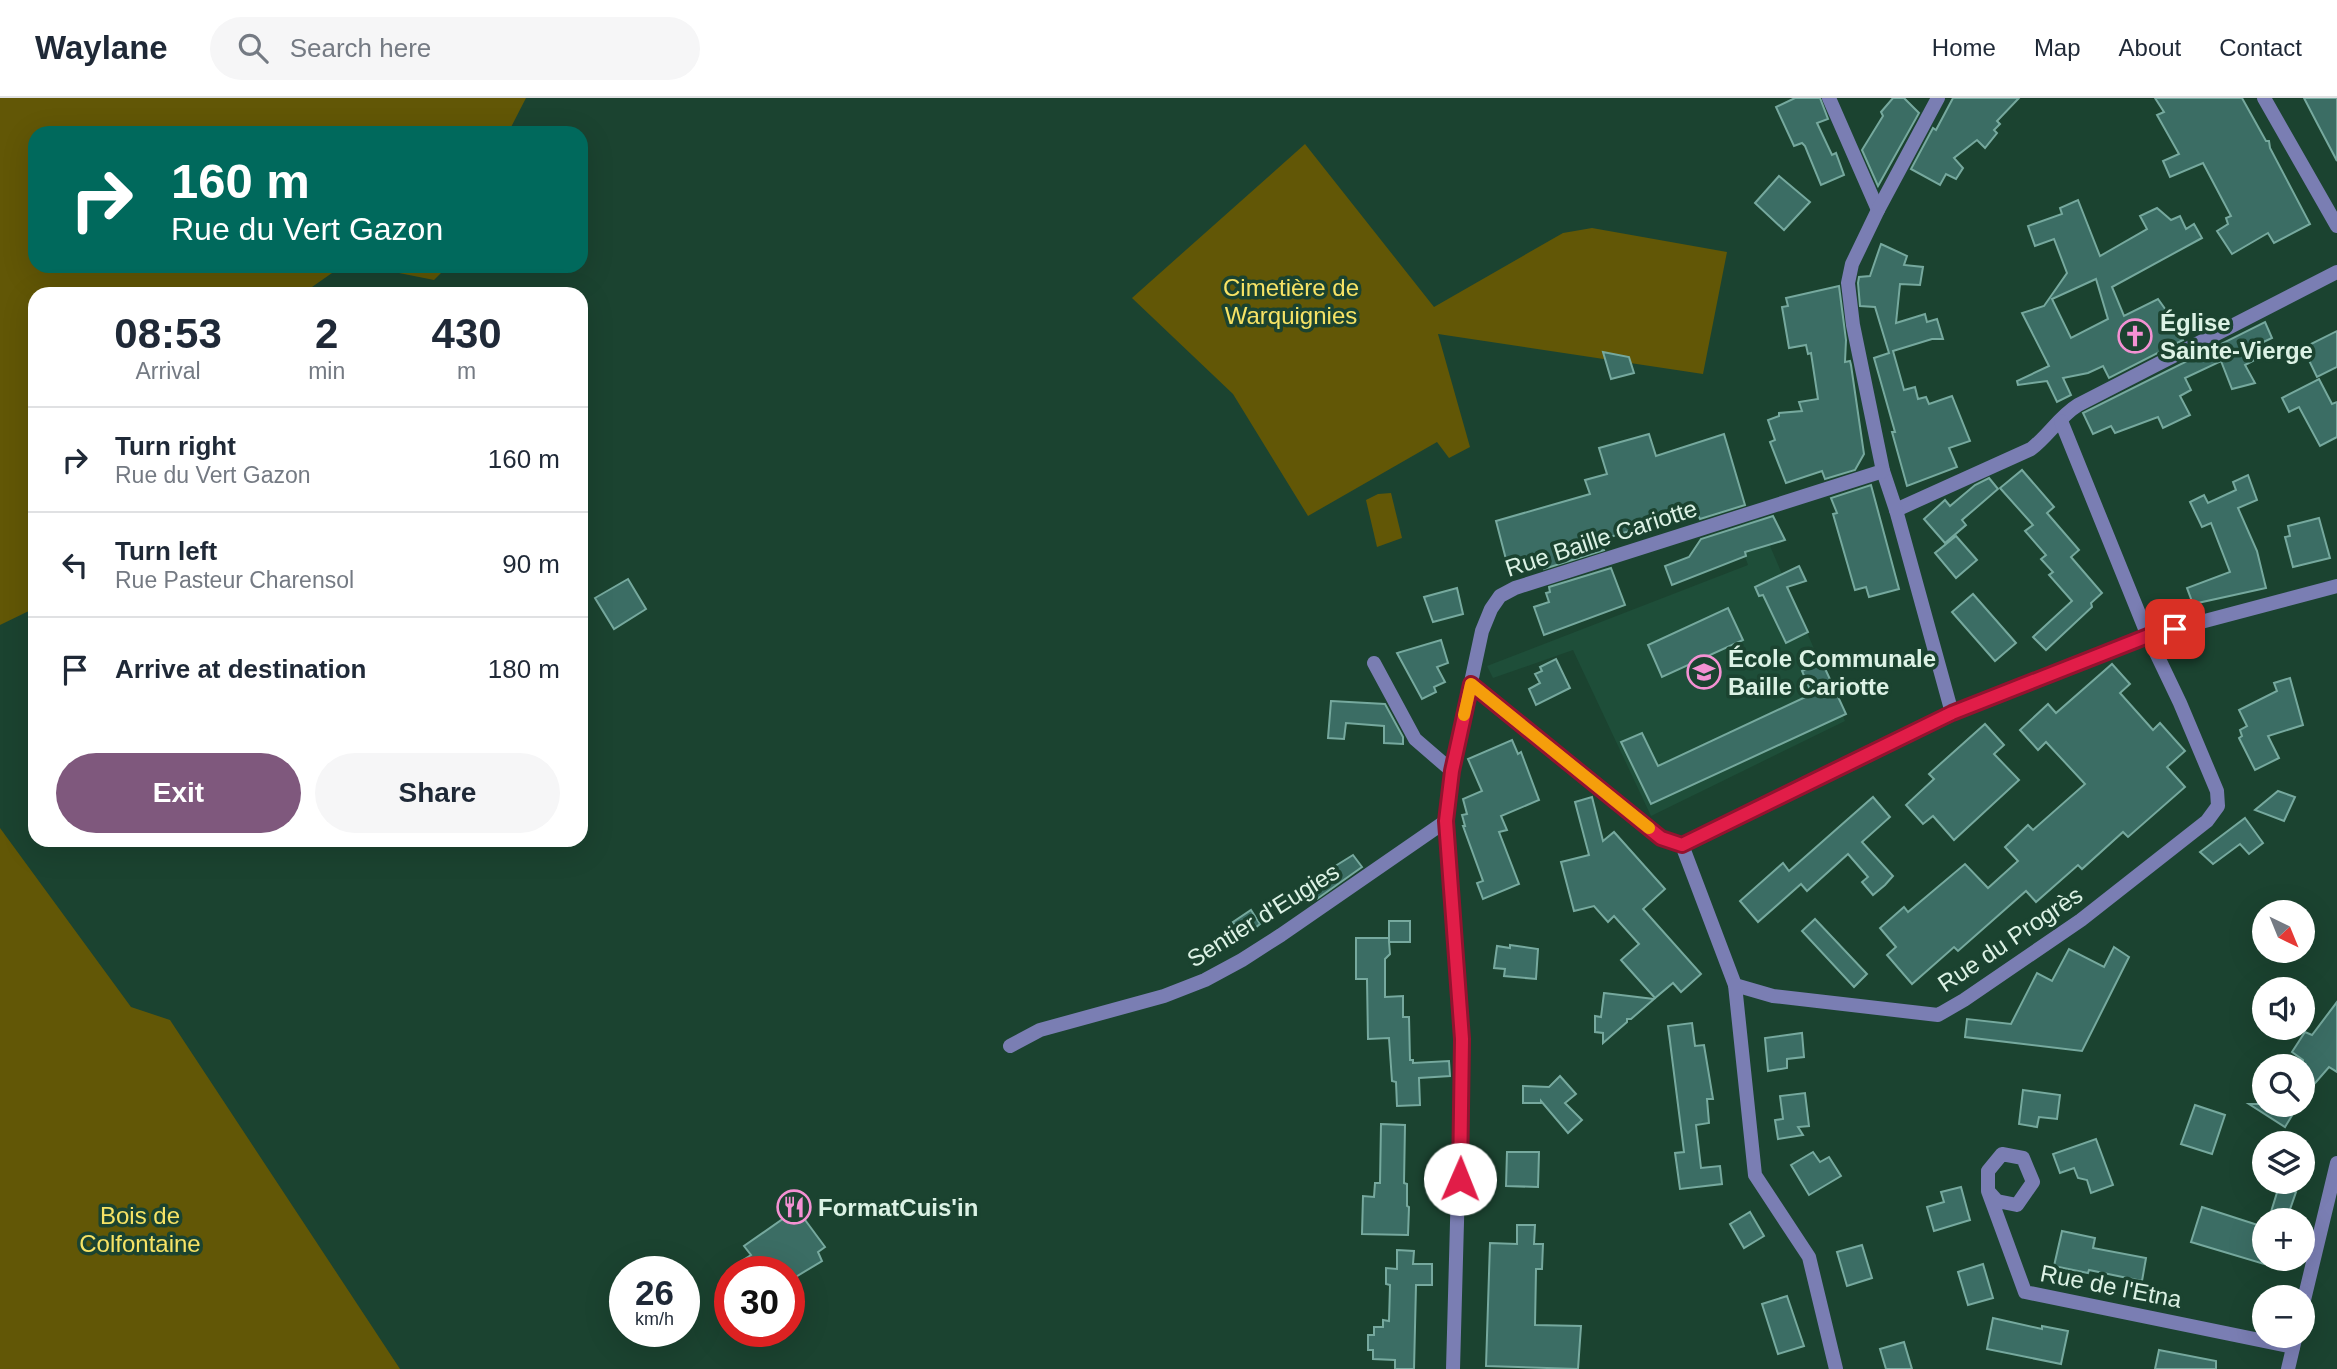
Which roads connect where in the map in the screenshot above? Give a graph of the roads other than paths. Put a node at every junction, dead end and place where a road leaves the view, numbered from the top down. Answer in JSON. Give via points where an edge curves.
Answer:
{"nodes":[{"id":1,"x":1829,"y":98,"type":"edge"},
{"id":2,"x":1938,"y":98,"type":"edge"},
{"id":3,"x":2264,"y":98,"type":"edge"},
{"id":4,"x":1878,"y":210,"type":"junction"},
{"id":5,"x":2337,"y":226,"type":"edge"},
{"id":6,"x":2337,"y":272,"type":"edge"},
{"id":7,"x":2061,"y":421,"type":"junction"},
{"id":8,"x":1883,"y":471,"type":"junction"},
{"id":9,"x":1896,"y":510,"type":"junction"},
{"id":10,"x":2337,"y":586,"type":"edge"},
{"id":11,"x":2148,"y":636,"type":"junction"},
{"id":12,"x":1374,"y":663,"type":"dead end"},
{"id":13,"x":1471,"y":684,"type":"junction"},
{"id":14,"x":1952,"y":713,"type":"junction"},
{"id":15,"x":1452,"y":771,"type":"junction"},
{"id":16,"x":1446,"y":821,"type":"junction"},
{"id":17,"x":1682,"y":845,"type":"junction"},
{"id":18,"x":1735,"y":985,"type":"junction"},
{"id":19,"x":1010,"y":1045,"type":"dead end"},
{"id":20,"x":2337,"y":1163,"type":"edge"},
{"id":21,"x":1988,"y":1191,"type":"dead end"},
{"id":22,"x":2308,"y":1285,"type":"edge"},
{"id":23,"x":2252,"y":1333,"type":"edge"},
{"id":24,"x":2293,"y":1348,"type":"edge"},
{"id":25,"x":1453,"y":1369,"type":"edge"},
{"id":26,"x":1836,"y":1369,"type":"edge"},
{"id":27,"x":2288,"y":1369,"type":"edge"}],
"edges":[{"from":1,"to":4,"type":"street"},
{"from":2,"to":4,"type":"street"},
{"from":3,"to":5,"type":"street"},
{"from":4,"to":8,"type":"street","via":[[1852,264],[1848,283]]},
{"from":6,"to":7,"type":"street","via":[[2078,405]]},
{"from":7,"to":9,"type":"street","via":[[2031,449]]},
{"from":7,"to":11,"type":"street"},
{"from":8,"to":9,"type":"street"},
{"from":8,"to":13,"type":"street","name":"Rue Baille Cariotte","via":[[1514,588],[1500,596],[1491,609]]},
{"from":9,"to":14,"type":"street"},
{"from":10,"to":11,"type":"street"},
{"from":11,"to":14,"type":"street"},
{"from":11,"to":18,"type":"street","name":"Rue du Progrès","via":[[2217,791],[2218,806],[2207,821],[2081,920],[1938,1015],[1773,996]]},
{"from":12,"to":15,"type":"street","via":[[1415,739]]},
{"from":13,"to":15,"type":"street","name":"Rue Baille Cariotte"},
{"from":13,"to":17,"type":"street","via":[[1661,838]]},
{"from":14,"to":17,"type":"street"},
{"from":15,"to":16,"type":"street","name":"Rue Baille Cariotte"},
{"from":16,"to":19,"type":"street","name":"Sentier d'Eugies","via":[[1281,935],[1205,980],[1040,1030]]},
{"from":16,"to":25,"type":"street","name":"Rue Baille Cariotte","via":[[1462,1039]]},
{"from":17,"to":18,"type":"street"},
{"from":18,"to":26,"type":"street","via":[[1755,1175],[1810,1257]]},
{"from":20,"to":22,"type":"street"},
{"from":21,"to":23,"type":"street","name":"Rue de l'Etna","via":[[2025,1292]]},
{"from":24,"to":27,"type":"street"}]}
